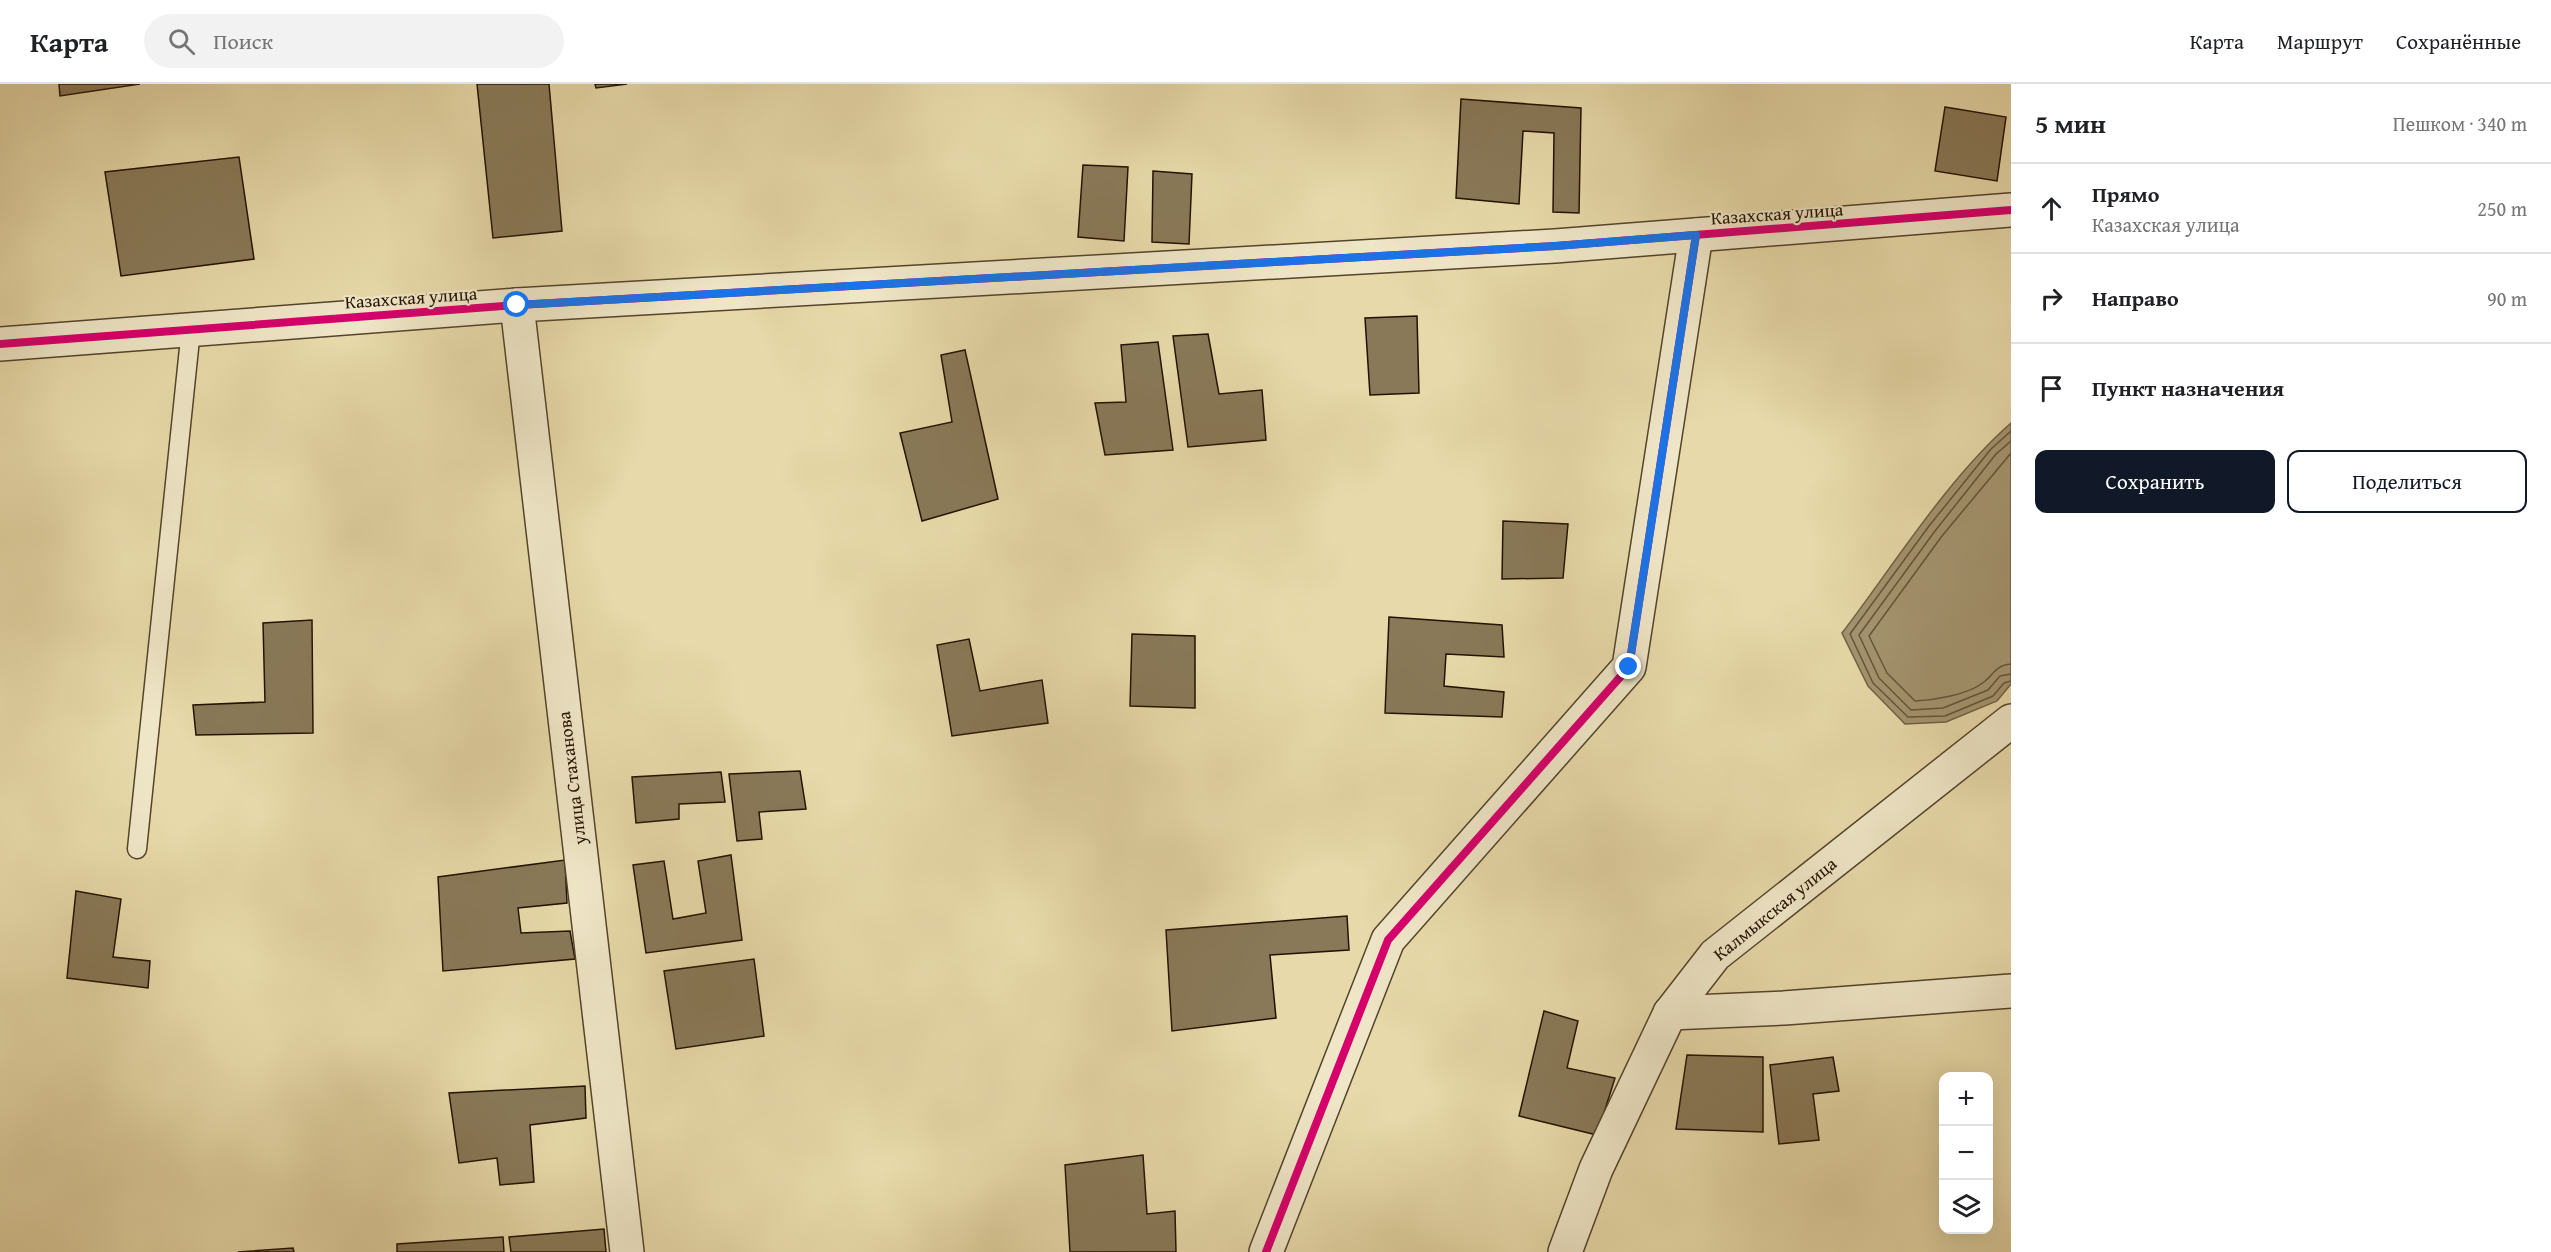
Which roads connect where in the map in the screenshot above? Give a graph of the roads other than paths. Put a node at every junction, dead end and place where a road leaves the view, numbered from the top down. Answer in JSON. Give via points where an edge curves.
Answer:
{"nodes":[{"id":1,"x":2011,"y":210,"type":"edge"},
{"id":2,"x":1696,"y":235,"type":"junction"},
{"id":3,"x":517,"y":305,"type":"junction"},
{"id":4,"x":191,"y":330,"type":"junction"},
{"id":5,"x":0,"y":344,"type":"edge"},
{"id":6,"x":2011,"y":721,"type":"edge"},
{"id":7,"x":137,"y":849,"type":"dead end"},
{"id":8,"x":2011,"y":991,"type":"edge"},
{"id":9,"x":1670,"y":1013,"type":"junction"},
{"id":10,"x":627,"y":1252,"type":"edge"},
{"id":11,"x":1266,"y":1252,"type":"edge"},
{"id":12,"x":1565,"y":1252,"type":"edge"}],
"edges":[{"from":1,"to":2,"type":"street","name":"Казахская улица"},
{"from":2,"to":3,"type":"street","name":"Казахская улица"},
{"from":2,"to":11,"type":"street","via":[[1629,667],[1389,940]]},
{"from":3,"to":4,"type":"street","name":"Казахская улица"},
{"from":3,"to":10,"type":"street","name":"улица Стаханова"},
{"from":4,"to":5,"type":"street","name":"Казахская улица"},
{"from":4,"to":7,"type":"lane"},
{"from":6,"to":9,"type":"street","name":"Калмыкская улица","via":[[1715,955]]},
{"from":8,"to":9,"type":"street"},
{"from":9,"to":12,"type":"street","name":"Калмыкская улица","via":[[1596,1169]]}]}
